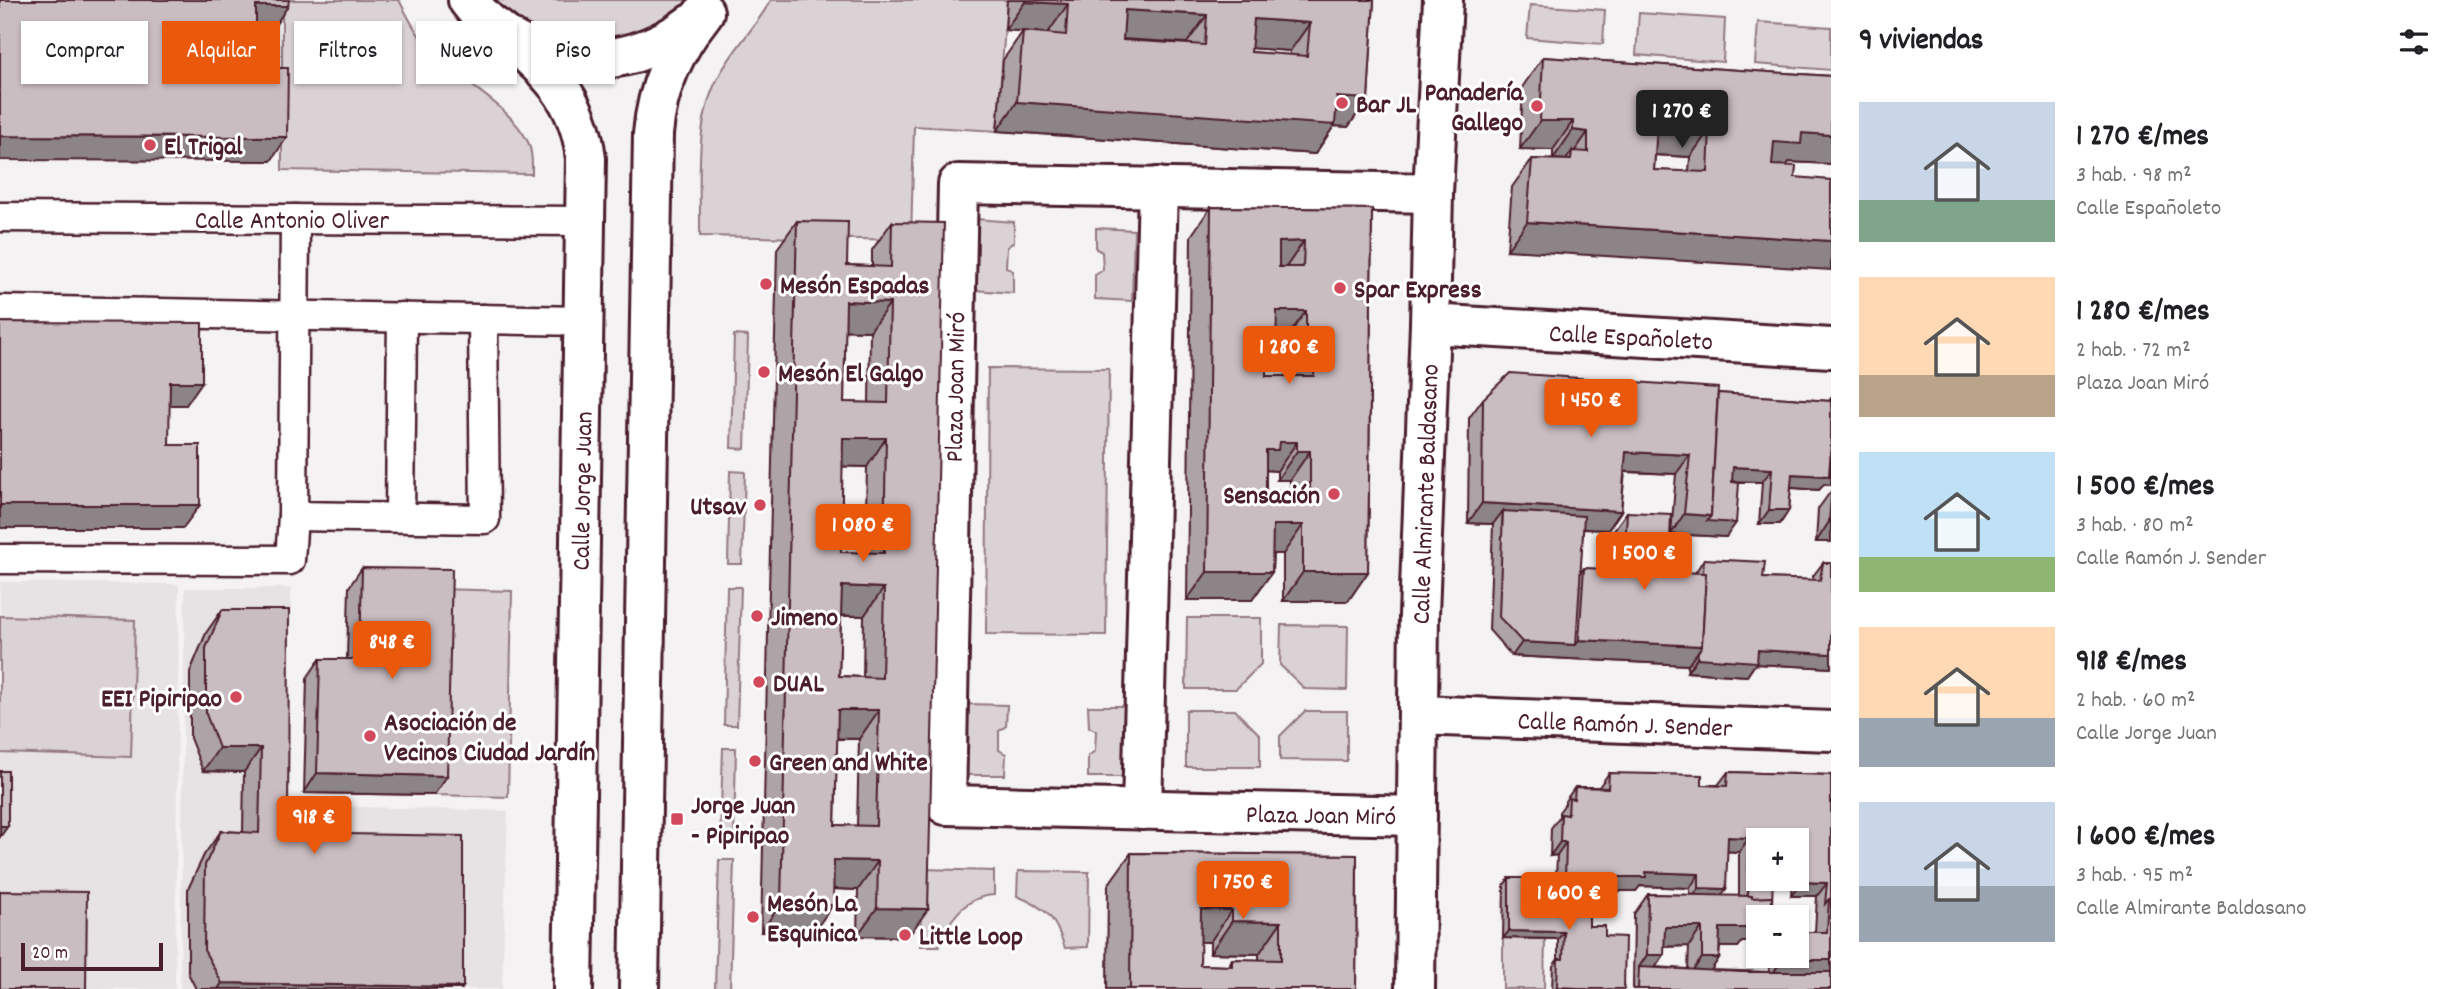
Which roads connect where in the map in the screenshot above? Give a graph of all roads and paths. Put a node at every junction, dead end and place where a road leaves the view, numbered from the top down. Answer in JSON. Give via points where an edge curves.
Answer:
{"nodes":[{"id":1,"x":468,"y":0,"type":"edge"},
{"id":2,"x":1443,"y":0,"type":"edge"},
{"id":3,"x":709,"y":6,"type":"edge"},
{"id":4,"x":489,"y":21,"type":"edge"},
{"id":5,"x":517,"y":42,"type":"edge"},
{"id":6,"x":517,"y":46,"type":"edge"},
{"id":7,"x":1158,"y":187,"type":"junction"},
{"id":8,"x":1433,"y":194,"type":"junction"},
{"id":9,"x":0,"y":217,"type":"edge"},
{"id":10,"x":295,"y":219,"type":"junction"},
{"id":11,"x":585,"y":221,"type":"junction"},
{"id":12,"x":0,"y":310,"type":"edge"},
{"id":13,"x":295,"y":315,"type":"junction"},
{"id":14,"x":402,"y":317,"type":"junction"},
{"id":15,"x":483,"y":319,"type":"junction"},
{"id":16,"x":584,"y":321,"type":"junction"},
{"id":17,"x":1430,"y":324,"type":"junction"},
{"id":18,"x":1831,"y":348,"type":"edge"},
{"id":19,"x":293,"y":516,"type":"junction"},
{"id":20,"x":400,"y":517,"type":"junction"},
{"id":21,"x":0,"y":559,"type":"edge"},
{"id":22,"x":1418,"y":715,"type":"junction"},
{"id":23,"x":1831,"y":731,"type":"edge"},
{"id":24,"x":1142,"y":810,"type":"junction"},
{"id":25,"x":1417,"y":816,"type":"junction"},
{"id":26,"x":573,"y":989,"type":"edge"},
{"id":27,"x":639,"y":989,"type":"edge"},
{"id":28,"x":1415,"y":989,"type":"edge"}],
"edges":[{"from":1,"to":4,"type":"street"},
{"from":2,"to":8,"type":"street","name":"Calle Almirante Baldasano"},
{"from":3,"to":5,"type":"street","via":[[684,30],[654,48],[610,60],[550,55]]},
{"from":3,"to":27,"type":"street","via":[[671,61],[658,96],[653,134]]},
{"from":6,"to":11,"type":"street","name":"Calle Jorge Juan","via":[[547,71],[571,102],[584,140]]},
{"from":7,"to":8,"type":"street","name":"Plaza Joan Miró"},
{"from":7,"to":24,"type":"street"},
{"from":7,"to":24,"type":"street","name":"Plaza Joan Miró","via":[[958,184],[946,805]]},
{"from":8,"to":17,"type":"street","name":"Calle Almirante Baldasano"},
{"from":9,"to":10,"type":"lane","name":"Calle Antonio Oliver"},
{"from":10,"to":11,"type":"lane","name":"Calle Antonio Oliver"},
{"from":10,"to":13,"type":"lane"},
{"from":11,"to":16,"type":"street","name":"Calle Jorge Juan"},
{"from":12,"to":13,"type":"lane"},
{"from":13,"to":14,"type":"lane"},
{"from":13,"to":19,"type":"lane"},
{"from":14,"to":15,"type":"lane"},
{"from":14,"to":20,"type":"lane"},
{"from":15,"to":16,"type":"lane"},
{"from":15,"to":20,"type":"lane","via":[[485,519]]},
{"from":16,"to":26,"type":"street","name":"Calle Jorge Juan"},
{"from":17,"to":18,"type":"street","name":"Calle Españoleto"},
{"from":17,"to":22,"type":"street","name":"Calle Almirante Baldasano"},
{"from":19,"to":20,"type":"lane"},
{"from":19,"to":21,"type":"lane","via":[[290,560]]},
{"from":22,"to":23,"type":"street","name":"Calle Ramón J. Sender"},
{"from":22,"to":25,"type":"street","name":"Calle Almirante Baldasano"},
{"from":24,"to":25,"type":"street","name":"Plaza Joan Miró"},
{"from":25,"to":28,"type":"street","name":"Calle Almirante Baldasano"}]}
